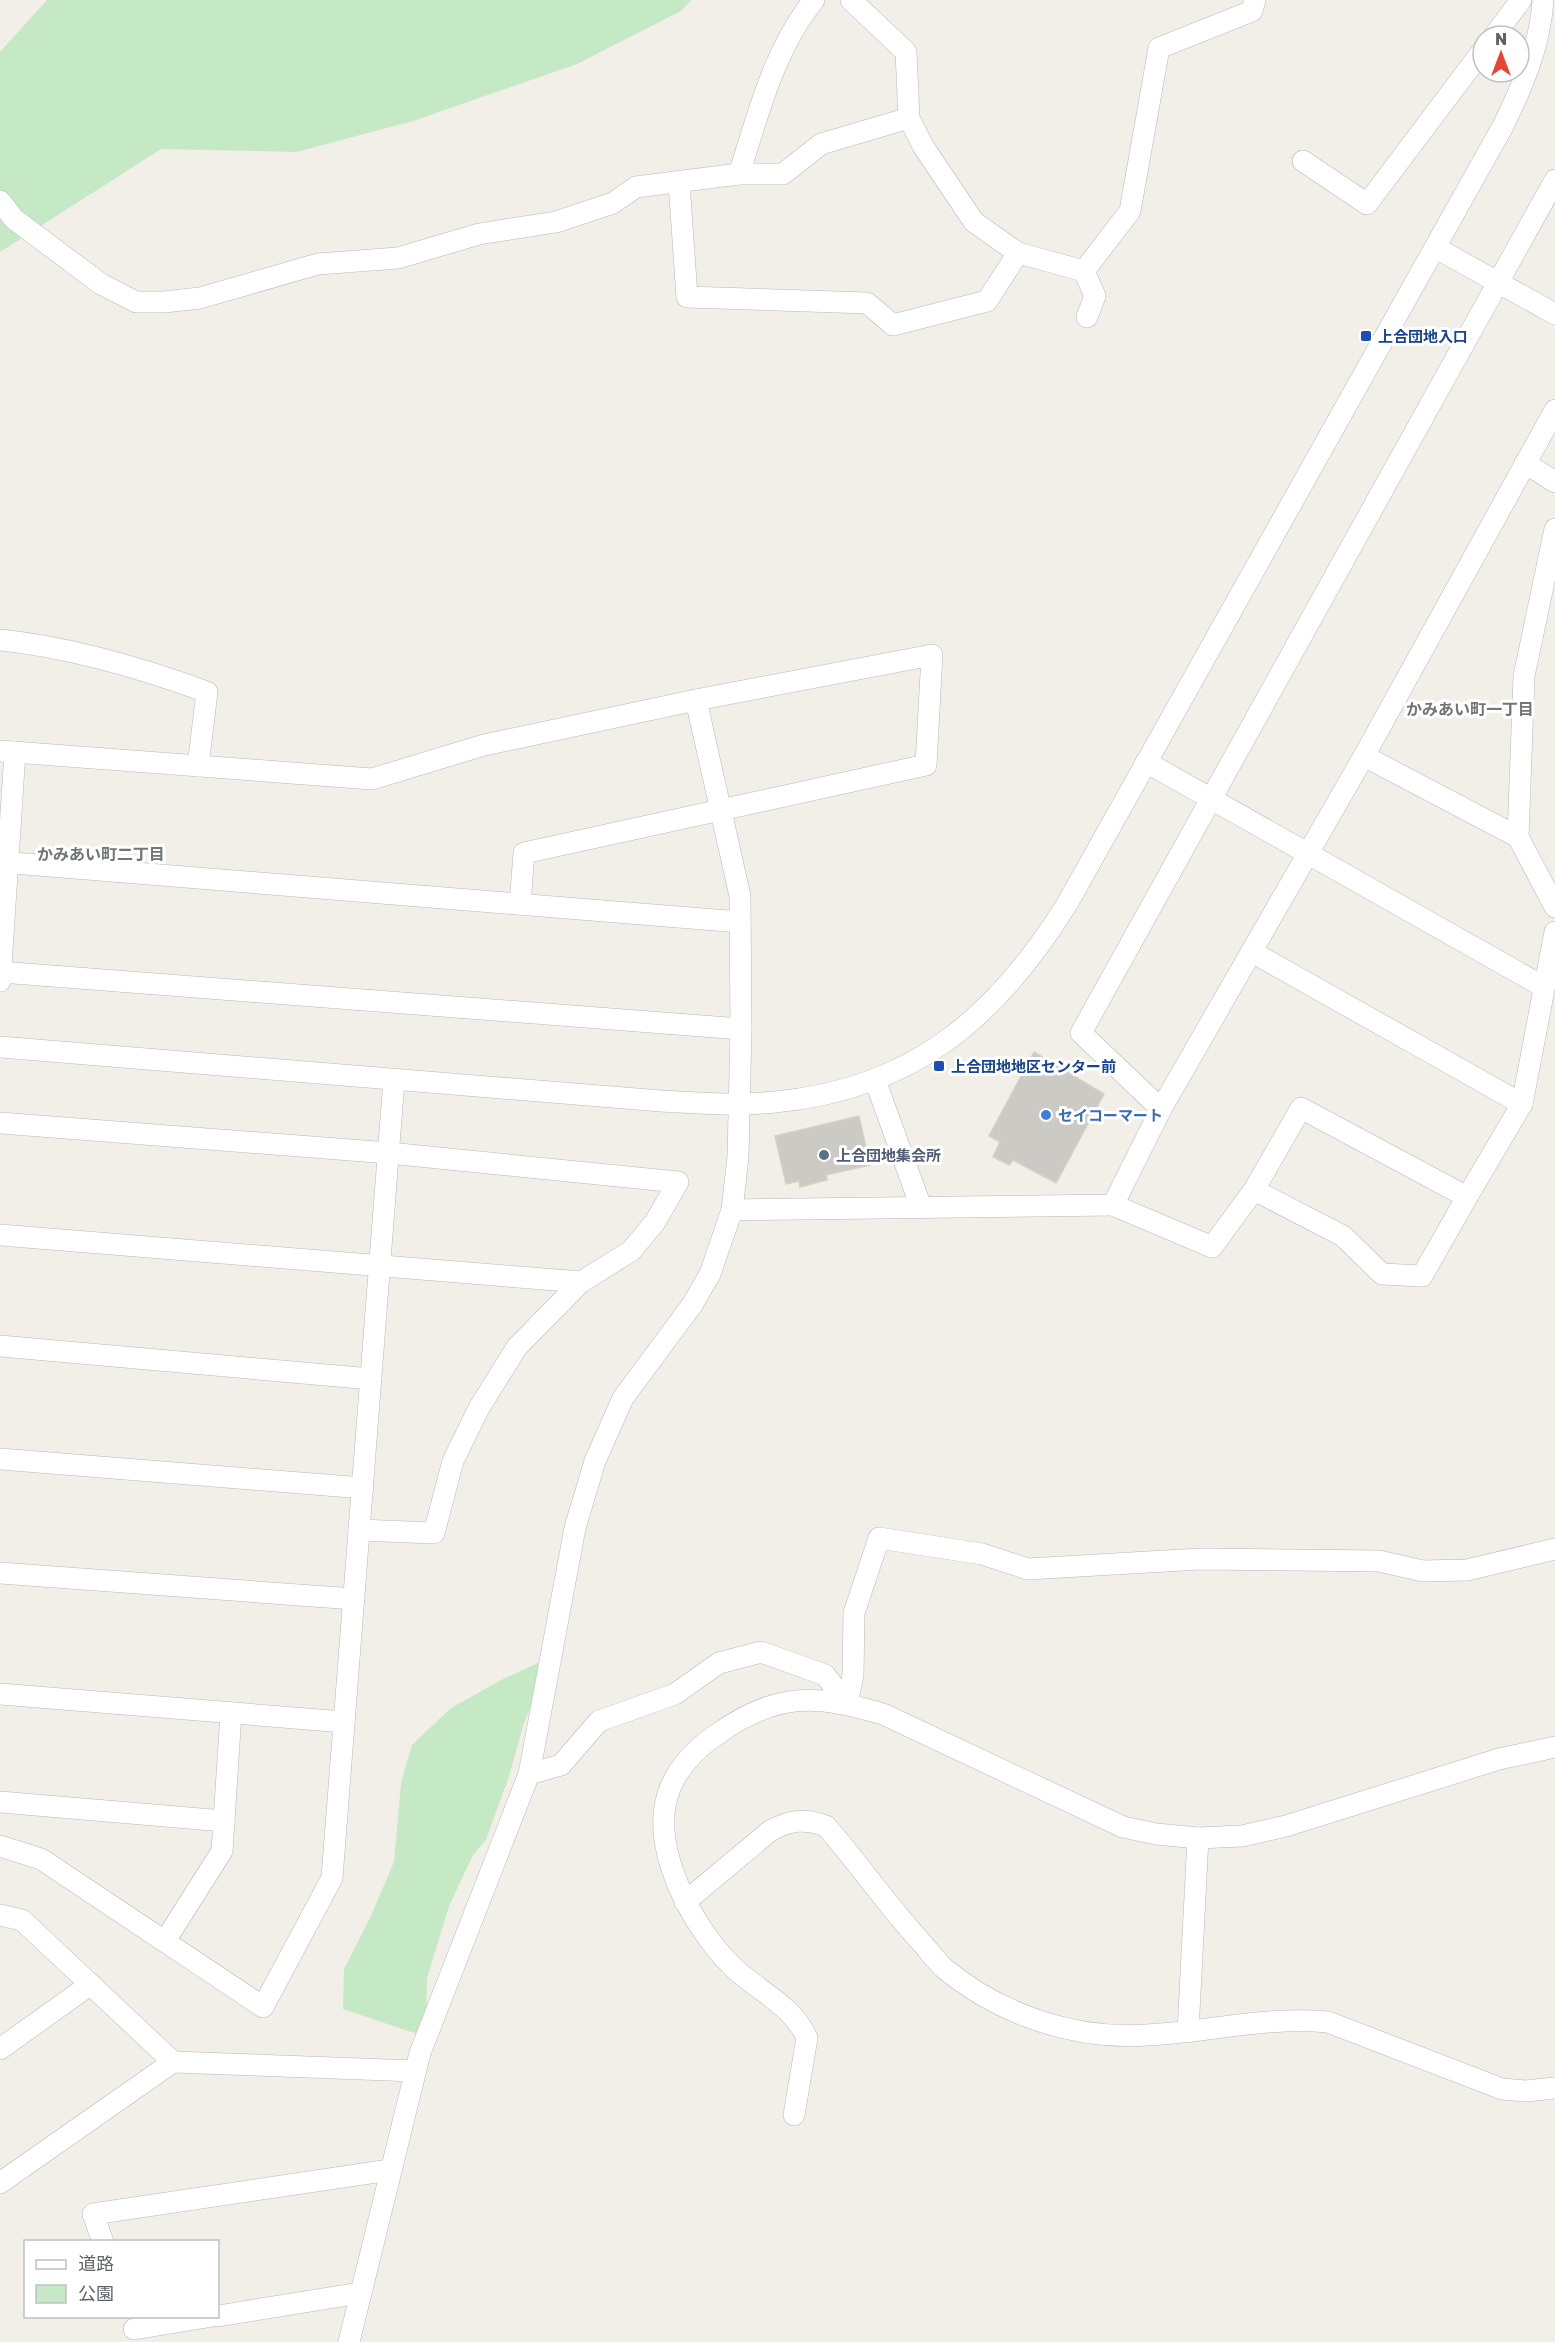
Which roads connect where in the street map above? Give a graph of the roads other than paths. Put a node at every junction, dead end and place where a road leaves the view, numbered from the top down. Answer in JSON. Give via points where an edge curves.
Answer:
{"nodes":[{"id":1,"x":814,"y":0,"type":"edge"},
{"id":2,"x":851,"y":0,"type":"edge"},
{"id":3,"x":1256,"y":0,"type":"edge"},
{"id":4,"x":1521,"y":0,"type":"edge"},
{"id":5,"x":1547,"y":3,"type":"edge"},
{"id":6,"x":1503,"y":24,"type":"edge"},
{"id":7,"x":1471,"y":66,"type":"edge"},
{"id":8,"x":909,"y":118,"type":"junction"},
{"id":9,"x":1303,"y":161,"type":"dead end"},
{"id":10,"x":738,"y":174,"type":"junction"},
{"id":11,"x":1555,"y":180,"type":"edge"},
{"id":12,"x":679,"y":182,"type":"junction"},
{"id":13,"x":0,"y":201,"type":"edge"},
{"id":14,"x":1436,"y":248,"type":"junction"},
{"id":15,"x":1018,"y":253,"type":"junction"},
{"id":16,"x":1084,"y":271,"type":"junction"},
{"id":17,"x":1498,"y":282,"type":"junction"},
{"id":18,"x":1555,"y":314,"type":"edge"},
{"id":19,"x":1087,"y":317,"type":"dead end"},
{"id":20,"x":1555,"y":410,"type":"edge"},
{"id":21,"x":1525,"y":463,"type":"junction"},
{"id":22,"x":1555,"y":482,"type":"edge"},
{"id":23,"x":1555,"y":529,"type":"edge"},
{"id":24,"x":0,"y":640,"type":"edge"},
{"id":25,"x":696,"y":699,"type":"junction"},
{"id":26,"x":8,"y":752,"type":"edge"},
{"id":27,"x":1364,"y":756,"type":"junction"},
{"id":28,"x":1146,"y":762,"type":"junction"},
{"id":29,"x":198,"y":766,"type":"junction"},
{"id":30,"x":1212,"y":798,"type":"junction"},
{"id":31,"x":720,"y":808,"type":"junction"},
{"id":32,"x":1518,"y":837,"type":"junction"},
{"id":33,"x":1308,"y":853,"type":"junction"},
{"id":34,"x":4,"y":862,"type":"edge"},
{"id":35,"x":520,"y":904,"type":"junction"},
{"id":36,"x":1555,"y":907,"type":"edge"},
{"id":37,"x":741,"y":922,"type":"junction"},
{"id":38,"x":1555,"y":932,"type":"edge"},
{"id":39,"x":1252,"y":952,"type":"junction"},
{"id":40,"x":0,"y":972,"type":"edge"},
{"id":41,"x":0,"y":981,"type":"edge"},
{"id":42,"x":1545,"y":987,"type":"junction"},
{"id":43,"x":741,"y":1029,"type":"junction"},
{"id":44,"x":0,"y":1047,"type":"edge"},
{"id":45,"x":394,"y":1080,"type":"junction"},
{"id":46,"x":875,"y":1080,"type":"junction"},
{"id":47,"x":739,"y":1104,"type":"junction"},
{"id":48,"x":1522,"y":1104,"type":"junction"},
{"id":49,"x":1161,"y":1109,"type":"junction"},
{"id":50,"x":0,"y":1123,"type":"edge"},
{"id":51,"x":389,"y":1153,"type":"junction"},
{"id":52,"x":1254,"y":1190,"type":"junction"},
{"id":53,"x":1467,"y":1197,"type":"junction"},
{"id":54,"x":1113,"y":1205,"type":"junction"},
{"id":55,"x":921,"y":1208,"type":"junction"},
{"id":56,"x":732,"y":1210,"type":"junction"},
{"id":57,"x":0,"y":1235,"type":"edge"},
{"id":58,"x":380,"y":1265,"type":"junction"},
{"id":59,"x":581,"y":1282,"type":"junction"},
{"id":60,"x":0,"y":1346,"type":"edge"},
{"id":61,"x":371,"y":1379,"type":"junction"},
{"id":62,"x":0,"y":1459,"type":"edge"},
{"id":63,"x":363,"y":1488,"type":"junction"},
{"id":64,"x":359,"y":1530,"type":"junction"},
{"id":65,"x":1555,"y":1550,"type":"edge"},
{"id":66,"x":0,"y":1573,"type":"edge"},
{"id":67,"x":354,"y":1599,"type":"junction"},
{"id":68,"x":0,"y":1694,"type":"edge"},
{"id":69,"x":847,"y":1704,"type":"junction"},
{"id":70,"x":231,"y":1713,"type":"junction"},
{"id":71,"x":344,"y":1722,"type":"junction"},
{"id":72,"x":1555,"y":1748,"type":"edge"},
{"id":73,"x":528,"y":1774,"type":"junction"},
{"id":74,"x":0,"y":1802,"type":"edge"},
{"id":75,"x":224,"y":1821,"type":"junction"},
{"id":76,"x":1198,"y":1838,"type":"junction"},
{"id":77,"x":0,"y":1846,"type":"edge"},
{"id":78,"x":685,"y":1902,"type":"junction"},
{"id":79,"x":0,"y":1915,"type":"edge"},
{"id":80,"x":165,"y":1941,"type":"junction"},
{"id":81,"x":92,"y":1984,"type":"junction"},
{"id":82,"x":1188,"y":2032,"type":"junction"},
{"id":83,"x":0,"y":2049,"type":"edge"},
{"id":84,"x":173,"y":2062,"type":"junction"},
{"id":85,"x":415,"y":2071,"type":"junction"},
{"id":86,"x":1555,"y":2088,"type":"edge"},
{"id":87,"x":794,"y":2115,"type":"dead end"},
{"id":88,"x":390,"y":2170,"type":"junction"},
{"id":89,"x":0,"y":2183,"type":"edge"},
{"id":90,"x":103,"y":2240,"type":"edge"},
{"id":91,"x":360,"y":2293,"type":"junction"},
{"id":92,"x":219,"y":2316,"type":"edge"},
{"id":93,"x":201,"y":2318,"type":"edge"},
{"id":94,"x":134,"y":2329,"type":"edge"},
{"id":95,"x":349,"y":2342,"type":"edge"}],
"edges":[{"from":1,"to":10,"type":"street","via":[[787,40]]},
{"from":2,"to":8,"type":"street","via":[[906,52]]},
{"from":3,"to":16,"type":"street","via":[[1252,11],[1159,48],[1130,211]]},
{"from":4,"to":6,"type":"street"},
{"from":5,"to":14,"type":"street","via":[[1522,87]]},
{"from":7,"to":9,"type":"street","via":[[1367,204]]},
{"from":8,"to":10,"type":"street","via":[[821,144],[783,174]]},
{"from":8,"to":15,"type":"street","via":[[974,222]]},
{"from":10,"to":12,"type":"street"},
{"from":11,"to":17,"type":"street"},
{"from":12,"to":13,"type":"street","via":[[636,187],[613,203],[556,222],[479,234],[398,258],[318,264],[200,298],[164,302],[136,302],[101,284],[14,219]]},
{"from":12,"to":15,"type":"street","via":[[687,297],[867,303],[893,325],[987,301]]},
{"from":14,"to":17,"type":"street"},
{"from":14,"to":28,"type":"street"},
{"from":15,"to":16,"type":"street"},
{"from":16,"to":19,"type":"street","via":[[1095,296]]},
{"from":17,"to":18,"type":"street"},
{"from":17,"to":30,"type":"street"},
{"from":20,"to":21,"type":"street"},
{"from":21,"to":22,"type":"street"},
{"from":21,"to":27,"type":"street"},
{"from":23,"to":32,"type":"street","via":[[1524,676]]},
{"from":24,"to":29,"type":"street","via":[[149,671],[207,692]]},
{"from":25,"to":29,"type":"street","via":[[484,745],[372,779]]},
{"from":25,"to":31,"type":"street"},
{"from":25,"to":31,"type":"street","via":[[932,655],[926,765]]},
{"from":26,"to":29,"type":"street"},
{"from":26,"to":34,"type":"street"},
{"from":27,"to":32,"type":"street"},
{"from":27,"to":33,"type":"street"},
{"from":28,"to":30,"type":"street"},
{"from":28,"to":46,"type":"street","via":[[1067,904],[1023,966],[955,1036],[915,1062]]},
{"from":30,"to":33,"type":"street"},
{"from":30,"to":49,"type":"street","via":[[1081,1033]]},
{"from":31,"to":35,"type":"street","via":[[524,853]]},
{"from":31,"to":37,"type":"street","via":[[741,896]]},
{"from":32,"to":36,"type":"street"},
{"from":33,"to":39,"type":"street"},
{"from":33,"to":42,"type":"street"},
{"from":34,"to":35,"type":"street"},
{"from":34,"to":40,"type":"street"},
{"from":35,"to":37,"type":"street"},
{"from":37,"to":43,"type":"street"},
{"from":38,"to":42,"type":"street"},
{"from":39,"to":48,"type":"street"},
{"from":39,"to":49,"type":"street"},
{"from":40,"to":41,"type":"street"},
{"from":40,"to":43,"type":"street"},
{"from":42,"to":48,"type":"street"},
{"from":43,"to":47,"type":"street"},
{"from":44,"to":45,"type":"street"},
{"from":45,"to":47,"type":"street"},
{"from":45,"to":51,"type":"street"},
{"from":46,"to":47,"type":"street","via":[[825,1095]]},
{"from":46,"to":55,"type":"street"},
{"from":47,"to":56,"type":"street"},
{"from":48,"to":53,"type":"street"},
{"from":49,"to":54,"type":"street"},
{"from":50,"to":51,"type":"street"},
{"from":51,"to":58,"type":"street"},
{"from":51,"to":59,"type":"street","via":[[678,1182],[655,1222],[631,1251]]},
{"from":52,"to":53,"type":"street","via":[[1301,1108]]},
{"from":52,"to":53,"type":"street","via":[[1343,1236],[1382,1274],[1422,1276]]},
{"from":52,"to":54,"type":"street","via":[[1212,1247]]},
{"from":54,"to":55,"type":"street"},
{"from":55,"to":56,"type":"street"},
{"from":56,"to":73,"type":"street","via":[[710,1274],[692,1305],[623,1398],[595,1461],[575,1528]]},
{"from":57,"to":58,"type":"street"},
{"from":58,"to":59,"type":"street"},
{"from":58,"to":61,"type":"street"},
{"from":59,"to":64,"type":"street","via":[[517,1347],[479,1408],[453,1461],[434,1533]]},
{"from":60,"to":61,"type":"street"},
{"from":61,"to":63,"type":"street"},
{"from":62,"to":63,"type":"street"},
{"from":63,"to":64,"type":"street"},
{"from":64,"to":67,"type":"street"},
{"from":65,"to":69,"type":"street","via":[[1467,1570],[1423,1571],[1379,1561],[1200,1559],[1028,1569],[982,1554],[879,1538],[854,1613],[853,1675]]},
{"from":66,"to":67,"type":"street"},
{"from":67,"to":71,"type":"street"},
{"from":68,"to":70,"type":"street"},
{"from":69,"to":73,"type":"street","via":[[825,1675],[761,1652],[719,1663],[675,1694],[599,1721],[561,1765]]},
{"from":69,"to":76,"type":"street","via":[[884,1714],[1122,1827]]},
{"from":69,"to":78,"type":"street","via":[[817,1700],[783,1703],[752,1712],[704,1743],[683,1765],[670,1787],[664,1814],[672,1868]]},
{"from":70,"to":71,"type":"street"},
{"from":70,"to":75,"type":"street"},
{"from":71,"to":80,"type":"street","via":[[332,1878],[263,2007]]},
{"from":72,"to":76,"type":"street","via":[[1499,1759],[1286,1826],[1242,1836]]},
{"from":73,"to":85,"type":"street"},
{"from":74,"to":75,"type":"street"},
{"from":75,"to":80,"type":"street","via":[[222,1851]]},
{"from":76,"to":82,"type":"street"},
{"from":77,"to":80,"type":"street","via":[[41,1859]]},
{"from":78,"to":82,"type":"street","via":[[770,1831],[797,1820],[811,1820],[826,1826],[944,1968],[978,1993],[1023,2016],[1072,2029],[1139,2036]]},
{"from":78,"to":87,"type":"street","via":[[704,1934],[733,1967],[775,1999],[802,2027],[807,2038]]},
{"from":79,"to":81,"type":"street","via":[[22,1920]]},
{"from":81,"to":83,"type":"street"},
{"from":81,"to":84,"type":"street"},
{"from":82,"to":86,"type":"street","via":[[1300,2019],[1328,2022],[1492,2086],[1526,2091]]},
{"from":84,"to":85,"type":"street"},
{"from":84,"to":89,"type":"street"},
{"from":85,"to":88,"type":"street"},
{"from":88,"to":90,"type":"street","via":[[93,2214]]},
{"from":88,"to":91,"type":"street"},
{"from":91,"to":92,"type":"street"},
{"from":91,"to":95,"type":"street"},
{"from":93,"to":94,"type":"street"}]}
